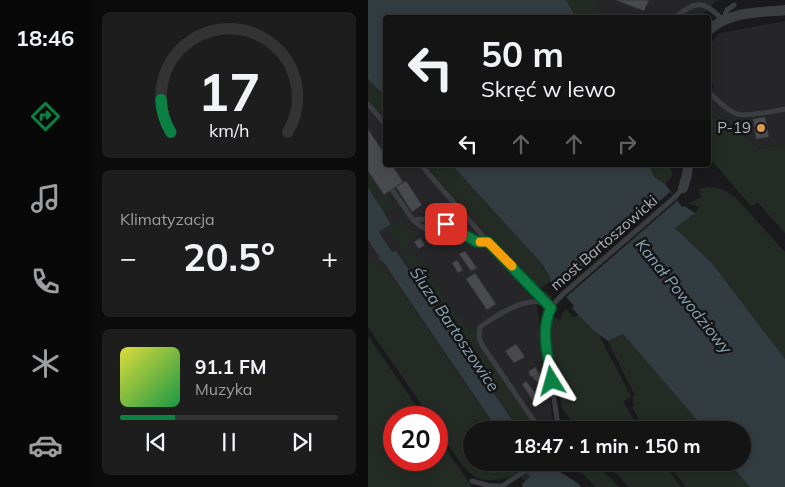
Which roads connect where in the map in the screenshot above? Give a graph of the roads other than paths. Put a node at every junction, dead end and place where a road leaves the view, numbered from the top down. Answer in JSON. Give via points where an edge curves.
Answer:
{"nodes":[{"id":1,"x":734,"y":5,"type":"dead end"},
{"id":2,"x":786,"y":10,"type":"edge"},
{"id":3,"x":678,"y":15,"type":"edge"},
{"id":4,"x":723,"y":20,"type":"junction"},
{"id":5,"x":711,"y":29,"type":"edge"},
{"id":6,"x":711,"y":95,"type":"edge"},
{"id":7,"x":368,"y":104,"type":"edge"},
{"id":8,"x":786,"y":109,"type":"edge"},
{"id":9,"x":383,"y":122,"type":"edge"},
{"id":10,"x":423,"y":167,"type":"edge"},
{"id":11,"x":688,"y":167,"type":"edge"},
{"id":12,"x":683,"y":188,"type":"joint"},
{"id":13,"x":393,"y":191,"type":"dead end"},
{"id":14,"x":413,"y":220,"type":"junction"},
{"id":15,"x":456,"y":230,"type":"junction"},
{"id":16,"x":488,"y":242,"type":"junction"},
{"id":17,"x":546,"y":303,"type":"junction"},
{"id":18,"x":551,"y":308,"type":"junction"},
{"id":19,"x":534,"y":421,"type":"dead end"},
{"id":20,"x":557,"y":421,"type":"edge"},
{"id":21,"x":527,"y":471,"type":"edge"},
{"id":22,"x":472,"y":481,"type":"dead end"}],
"edges":[{"from":1,"to":4,"type":"lane","via":[[727,10]]},
{"from":2,"to":4,"type":"street"},
{"from":3,"to":4,"type":"lane","via":[[688,6],[701,3],[712,6]]},
{"from":4,"to":5,"type":"street"},
{"from":6,"to":8,"type":"lane","via":[[738,114]]},
{"from":7,"to":9,"type":"lane"},
{"from":10,"to":16,"type":"lane"},
{"from":11,"to":12,"type":"street"},
{"from":12,"to":18,"type":"lane","name":"most Bartoszowicki"},
{"from":13,"to":14,"type":"lane"},
{"from":14,"to":15,"type":"lane","via":[[436,218]]},
{"from":14,"to":15,"type":"lane","via":[[430,232]]},
{"from":15,"to":16,"type":"lane","via":[[477,242]]},
{"from":16,"to":17,"type":"lane"},
{"from":17,"to":18,"type":"lane"},
{"from":17,"to":19,"type":"lane","via":[[536,302],[507,310],[480,327],[482,345]]},
{"from":18,"to":20,"type":"lane","via":[[546,317],[546,345]]},
{"from":21,"to":22,"type":"lane","via":[[502,486]]}]}
